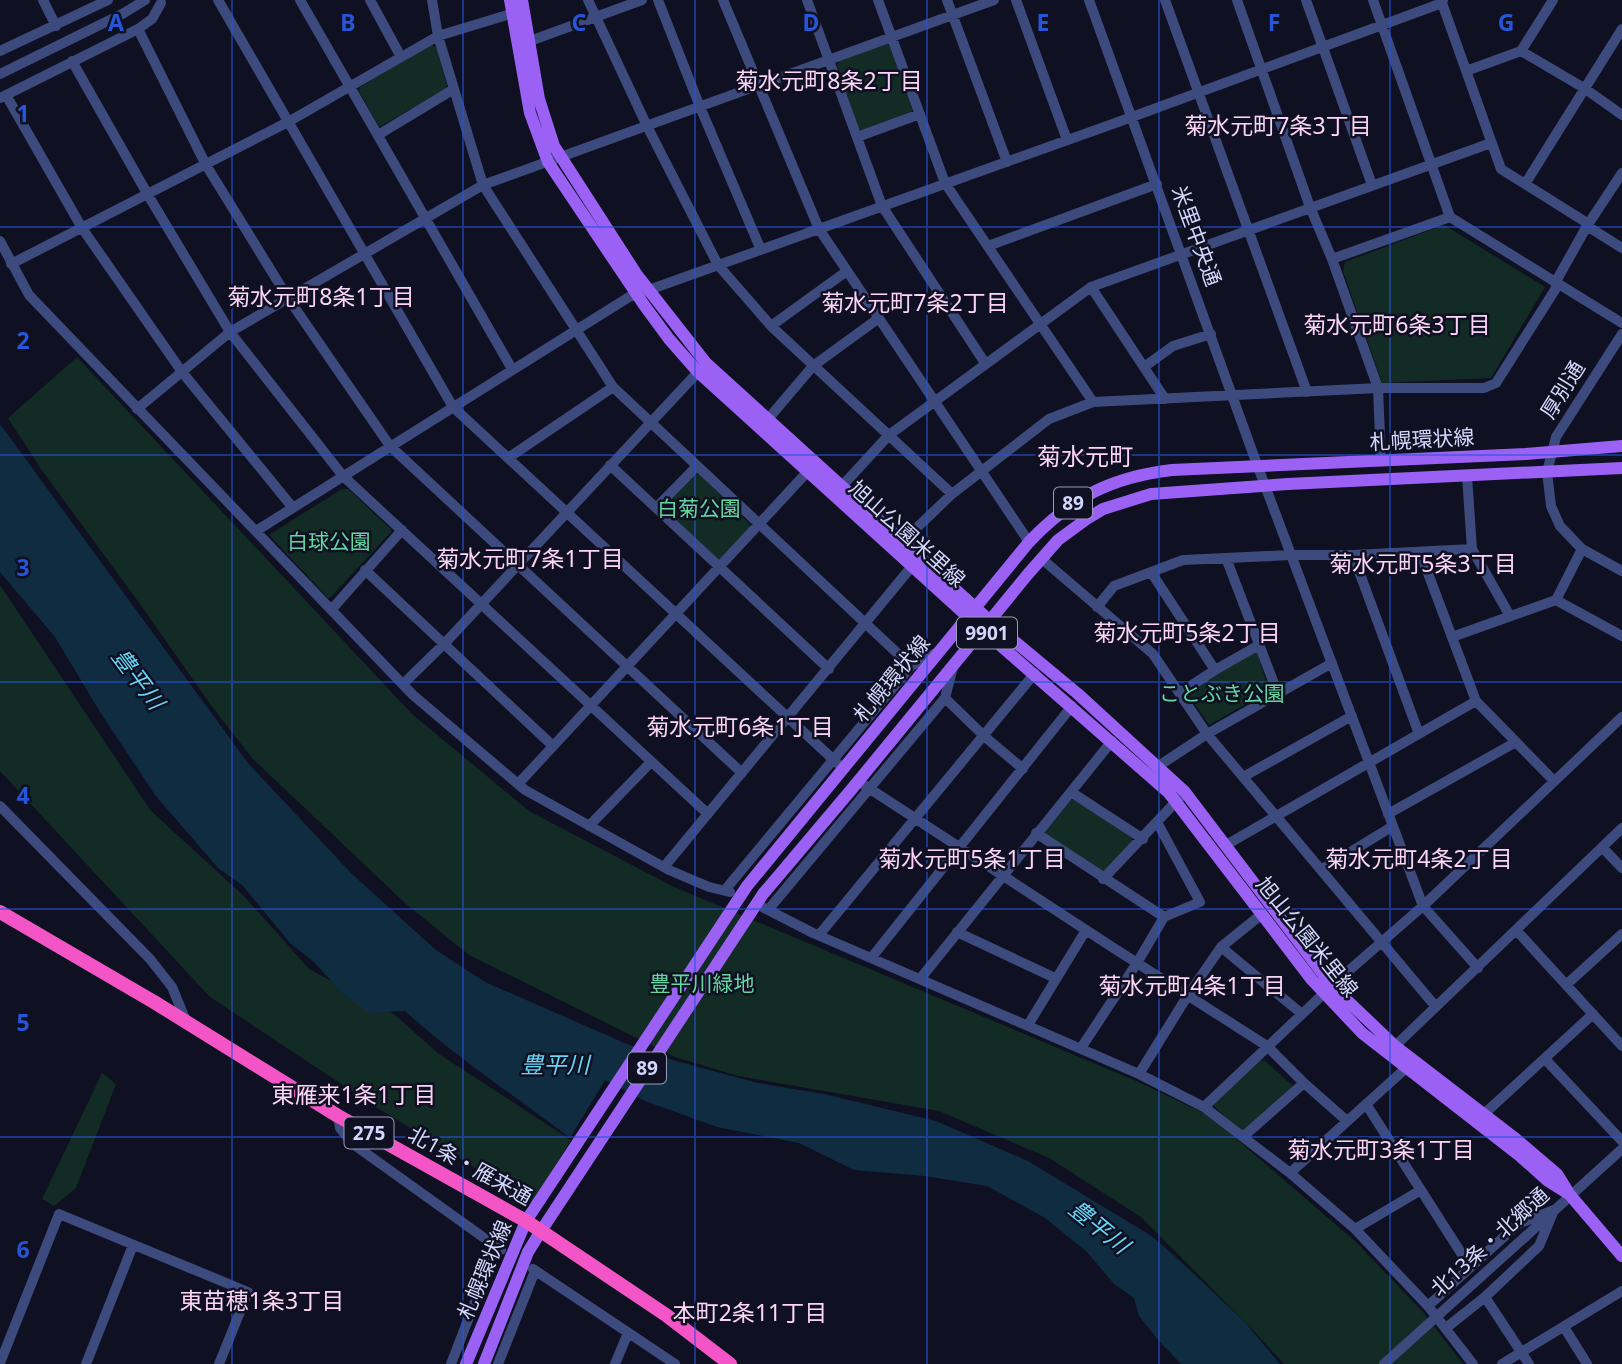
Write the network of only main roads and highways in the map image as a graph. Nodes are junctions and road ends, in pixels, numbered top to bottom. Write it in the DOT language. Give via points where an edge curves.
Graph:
graph roads {
  1 [pos="510,0"];
  2 [pos="520,8"];
  3 [pos="554,159"];
  4 [pos="642,292"];
  5 [pos="1622,446"];
  6 [pos="812,467"];
  7 [pos="1622,468"];
  8 [pos="971,612"];
  9 [pos="986,625"];
  10 [pos="1152,770"];
  11 [pos="1181,797"];
  12 [pos="0,912"];
  13 [pos="1329,990"];
  14 [pos="1570,1195"];
  15 [pos="526,1222"];
  16 [pos="541,1231"];
  17 [pos="1622,1256"];
  18 [pos="466,1364"];
  19 [pos="484,1364"];
  20 [pos="730,1364"];
  1 -- 2 [label="main road, 旭山公園米里線 / 9901"];
  2 -- 3 [label="main road, 旭山公園米里線 / 9901"];
  2 -- 3 [label="main road, 旭山公園米里線 / 9901" via="530,113"];
  3 -- 4 [label="main road, 旭山公園米里線 / 9901"];
  4 -- 6 [label="main road, 旭山公園米里線 / 9901" via="706,363"];
  4 -- 6 [label="main road, 旭山公園米里線 / 9901" via="669,339 698,372"];
  5 -- 8 [label="main road, 札幌環状線 / 89" via="1146,473 1115,482 1068,506 1029,542"];
  6 -- 8 [label="main road, 旭山公園米里線 / 9901" via="913,565"];
  6 -- 8 [label="main road, 旭山公園米里線 / 9901" via="842,486 904,541"];
  7 -- 9 [label="main road, 札幌環状線 / 89" via="1151,494 1103,509 1058,540"];
  8 -- 9 [label="main road, 旭山公園米里線 / 9901"];
  8 -- 15 [label="main road, 札幌環状線 / 89" via="747,886"];
  9 -- 10 [label="main road, 旭山公園米里線 / 9901" via="1035,674"];
  9 -- 10 [label="main road, 旭山公園米里線 / 9901" via="1078,694"];
  9 -- 16 [label="main road, 札幌環状線 / 89" via="763,894"];
  10 -- 11 [label="main road, 旭山公園米里線 / 9901"];
  11 -- 13 [label="main road, 旭山公園米里線 / 9901" via="1262,914"];
  11 -- 13 [label="main road, 旭山公園米里線 / 9901" via="1226,845"];
  12 -- 15 [label="highway, 北1条・雁来通 / 275" via="338,1116"];
  13 -- 14 [label="main road, 旭山公園米里線 / 9901" via="1556,1174"];
  13 -- 14 [label="main road, 旭山公園米里線 / 9901" via="1362,1033"];
  14 -- 17 [label="main road, 旭山公園米里線 / 9901"];
  15 -- 16 [label="highway, 北1条・雁来通 / 275"];
  15 -- 18 [label="main road, 札幌環状線 / 89"];
  16 -- 19 [label="main road, 札幌環状線 / 89" via="528,1252"];
  16 -- 20 [label="highway, 北1条・雁来通 / 275"];
}
